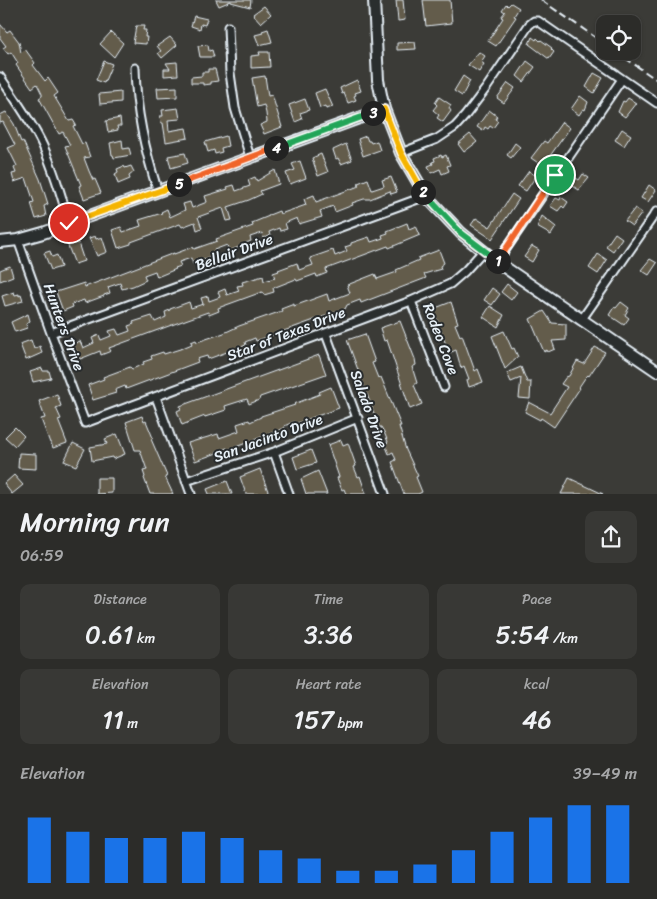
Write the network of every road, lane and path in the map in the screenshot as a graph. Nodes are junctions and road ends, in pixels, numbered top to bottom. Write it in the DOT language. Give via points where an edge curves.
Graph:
graph roads {
  1 [pos="374,0"];
  2 [pos="228,27"];
  3 [pos="135,68"];
  4 [pos="0,77"];
  5 [pos="622,79"];
  6 [pos="657,103"];
  7 [pos="384,109"];
  8 [pos="401,153"];
  9 [pos="250,157"];
  10 [pos="158,192"];
  11 [pos="426,196"];
  12 [pos="657,211"];
  13 [pos="69,223"];
  14 [pos="18,240"];
  15 [pos="0,242"];
  16 [pos="483,251"];
  17 [pos="497,262"];
  18 [pos="412,301"];
  19 [pos="582,319"];
  20 [pos="51,333"];
  21 [pos="326,334"];
  22 [pos="657,371"];
  23 [pos="444,387"];
  24 [pos="156,397"];
  25 [pos="358,418"];
  26 [pos="85,423"];
  27 [pos="274,452"];
  28 [pos="186,481"];
  29 [pos="191,494"];
  30 [pos="289,494"];
  31 [pos="385,494"];
  1 -- 7 [label="street" via="378,80"];
  2 -- 9 [label="street" via="235,108"];
  3 -- 10 [label="street" via="141,134"];
  4 -- 13 [label="street" via="43,145"];
  5 -- 6 [label="street"];
  5 -- 8 [label="street" via="534,21 455,127 438,139"];
  5 -- 17 [label="street"];
  7 -- 8 [label="street"];
  7 -- 9 [label="street"];
  8 -- 11 [label="street"];
  9 -- 10 [label="street"];
  10 -- 13 [label="street"];
  11 -- 16 [label="street"];
  11 -- 20 [label="street, Bellair Drive"];
  12 -- 19 [label="street"];
  13 -- 14 [label="street"];
  14 -- 15 [label="street"];
  14 -- 20 [label="street, Hunters Drive"];
  16 -- 17 [label="street"];
  16 -- 18 [label="street, Star of Texas Drive" via="450,284"];
  17 -- 19 [label="street"];
  18 -- 21 [label="street, Star of Texas Drive"];
  18 -- 23 [label="street, Rodeo Cove"];
  19 -- 22 [label="street"];
  20 -- 26 [label="street, Hunters Drive"];
  21 -- 24 [label="street, Star of Texas Drive"];
  21 -- 25 [label="street, Salado Drive"];
  24 -- 26 [label="street, Star of Texas Drive"];
  24 -- 28 [label="street"];
  25 -- 27 [label="street, San Jacinto Drive"];
  25 -- 31 [label="street, Salado Drive"];
  27 -- 28 [label="street, San Jacinto Drive"];
  27 -- 30 [label="street"];
  28 -- 29 [label="street"];
}
